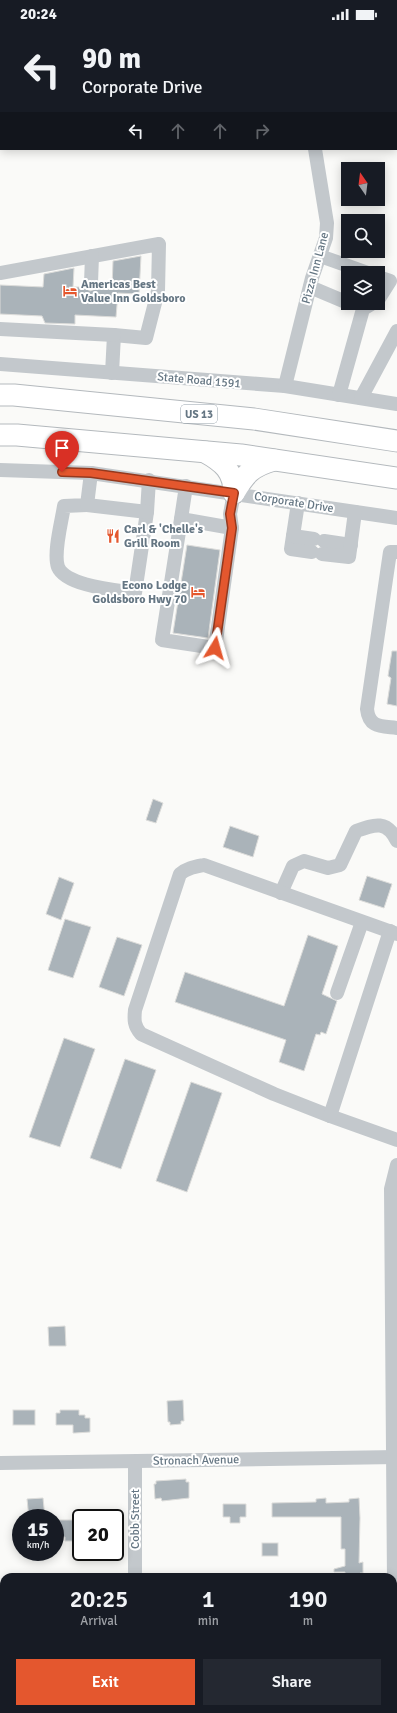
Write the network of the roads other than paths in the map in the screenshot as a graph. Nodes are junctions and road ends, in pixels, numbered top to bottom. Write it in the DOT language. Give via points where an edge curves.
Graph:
graph roads {
  1 [pos="315,150"];
  2 [pos="92,256"];
  3 [pos="320,256"];
  4 [pos="348,266"];
  5 [pos="0,273"];
  6 [pos="385,279"];
  7 [pos="91,283"];
  8 [pos="310,287"];
  9 [pos="385,289"];
  10 [pos="341,300"];
  11 [pos="367,310"];
  12 [pos="0,329"];
  13 [pos="397,331"];
  14 [pos="114,335"];
  15 [pos="0,364"];
  16 [pos="112,373"];
  17 [pos="285,386"];
  18 [pos="0,395"];
  19 [pos="339,395"];
  20 [pos="361,398"];
  21 [pos="397,404"];
  22 [pos="0,435"];
  23 [pos="397,441"];
  24 [pos="205,452"];
  25 [pos="274,460"];
  26 [pos="0,470"];
  27 [pos="91,473"];
  28 [pos="397,478"];
  29 [pos="149,480"];
  30 [pos="186,486"];
  31 [pos="234,493"];
  32 [pos="298,503"];
  33 [pos="87,505"];
  34 [pos="147,512"];
  35 [pos="355,512"];
  36 [pos="397,518"];
  37 [pos="181,519"];
  38 [pos="232,528"];
  39 [pos="397,552"];
  40 [pos="397,728"];
  41 [pos="397,841"];
  42 [pos="281,893"];
  43 [pos="362,922"];
  44 [pos="394,933"];
  45 [pos="337,993"];
  46 [pos="330,1116"];
  47 [pos="397,1140"];
  48 [pos="397,1165"];
  49 [pos="395,1457"];
  50 [pos="136,1462"];
  51 [pos="0,1463"];
  52 [pos="135,1573"];
  53 [pos="395,1573"];
  1 -- 3 [label="street, Pizza Inn Lane" via="327,223 326,238"];
  2 -- 5 [label="street"];
  2 -- 7 [label="street"];
  2 -- 14 [label="street" via="159,244 158,291 146,338"];
  3 -- 4 [label="street"];
  3 -- 8 [label="street, Pizza Inn Lane"];
  6 -- 9 [label="street" via="390,281"];
  8 -- 10 [label="street"];
  8 -- 17 [label="street, Pizza Inn Lane" via="300,325 298,347"];
  11 -- 19 [label="street"];
  12 -- 14 [label="street"];
  13 -- 20 [label="street"];
  14 -- 16 [label="street"];
  15 -- 16 [label="street, State Road 1591"];
  16 -- 17 [label="street, State Road 1591"];
  17 -- 19 [label="street, State Road 1591"];
  18 -- 23 [label="highway, US 13" via="254,419"];
  19 -- 20 [label="street, State Road 1591"];
  20 -- 21 [label="street, State Road 1591"];
  22 -- 24 [label="highway"];
  24 -- 25 [label="highway"];
  24 -- 31 [label="highway" via="218,460 229,472 234,483"];
  25 -- 28 [label="highway"];
  25 -- 31 [label="highway" via="251,470 243,477"];
  26 -- 27 [label="street, Corporate Drive"];
  27 -- 29 [label="street, Corporate Drive"];
  27 -- 33 [label="street"];
  29 -- 30 [label="street, Corporate Drive"];
  29 -- 34 [label="street"];
  30 -- 31 [label="street, Corporate Drive"];
  30 -- 37 [label="street"];
  31 -- 32 [label="street, Corporate Drive"];
  31 -- 38 [label="street" via="230,514"];
  32 -- 35 [label="street, Corporate Drive"];
  32 -- 35 [label="street" via="291,549 351,545"];
  33 -- 34 [label="street"];
  33 -- 34 [label="street" via="64,506 56,549 58,567 67,577 80,583 135,593"];
  35 -- 36 [label="street, Corporate Drive"];
  37 -- 38 [label="street"];
  37 -- 38 [label="street" via="162,640 215,648"];
  39 -- 40 [label="street" via="390,552 367,709 371,722"];
  41 -- 42 [label="street" via="392,831 384,825 369,826 356,831 340,865 328,868 304,861 293,866"];
  42 -- 43 [label="street"];
  42 -- 46 [label="street" via="204,865 180,874 135,1010 134,1021 141,1034 274,1094"];
  43 -- 44 [label="street"];
  43 -- 45 [label="street"];
  44 -- 46 [label="street"];
  46 -- 47 [label="street"];
  48 -- 49 [label="street" via="391,1189"];
  49 -- 50 [label="street, Stronach Avenue"];
  49 -- 53 [label="street"];
  50 -- 51 [label="street, Stronach Avenue"];
  50 -- 52 [label="street, Cobb Street"];
}
